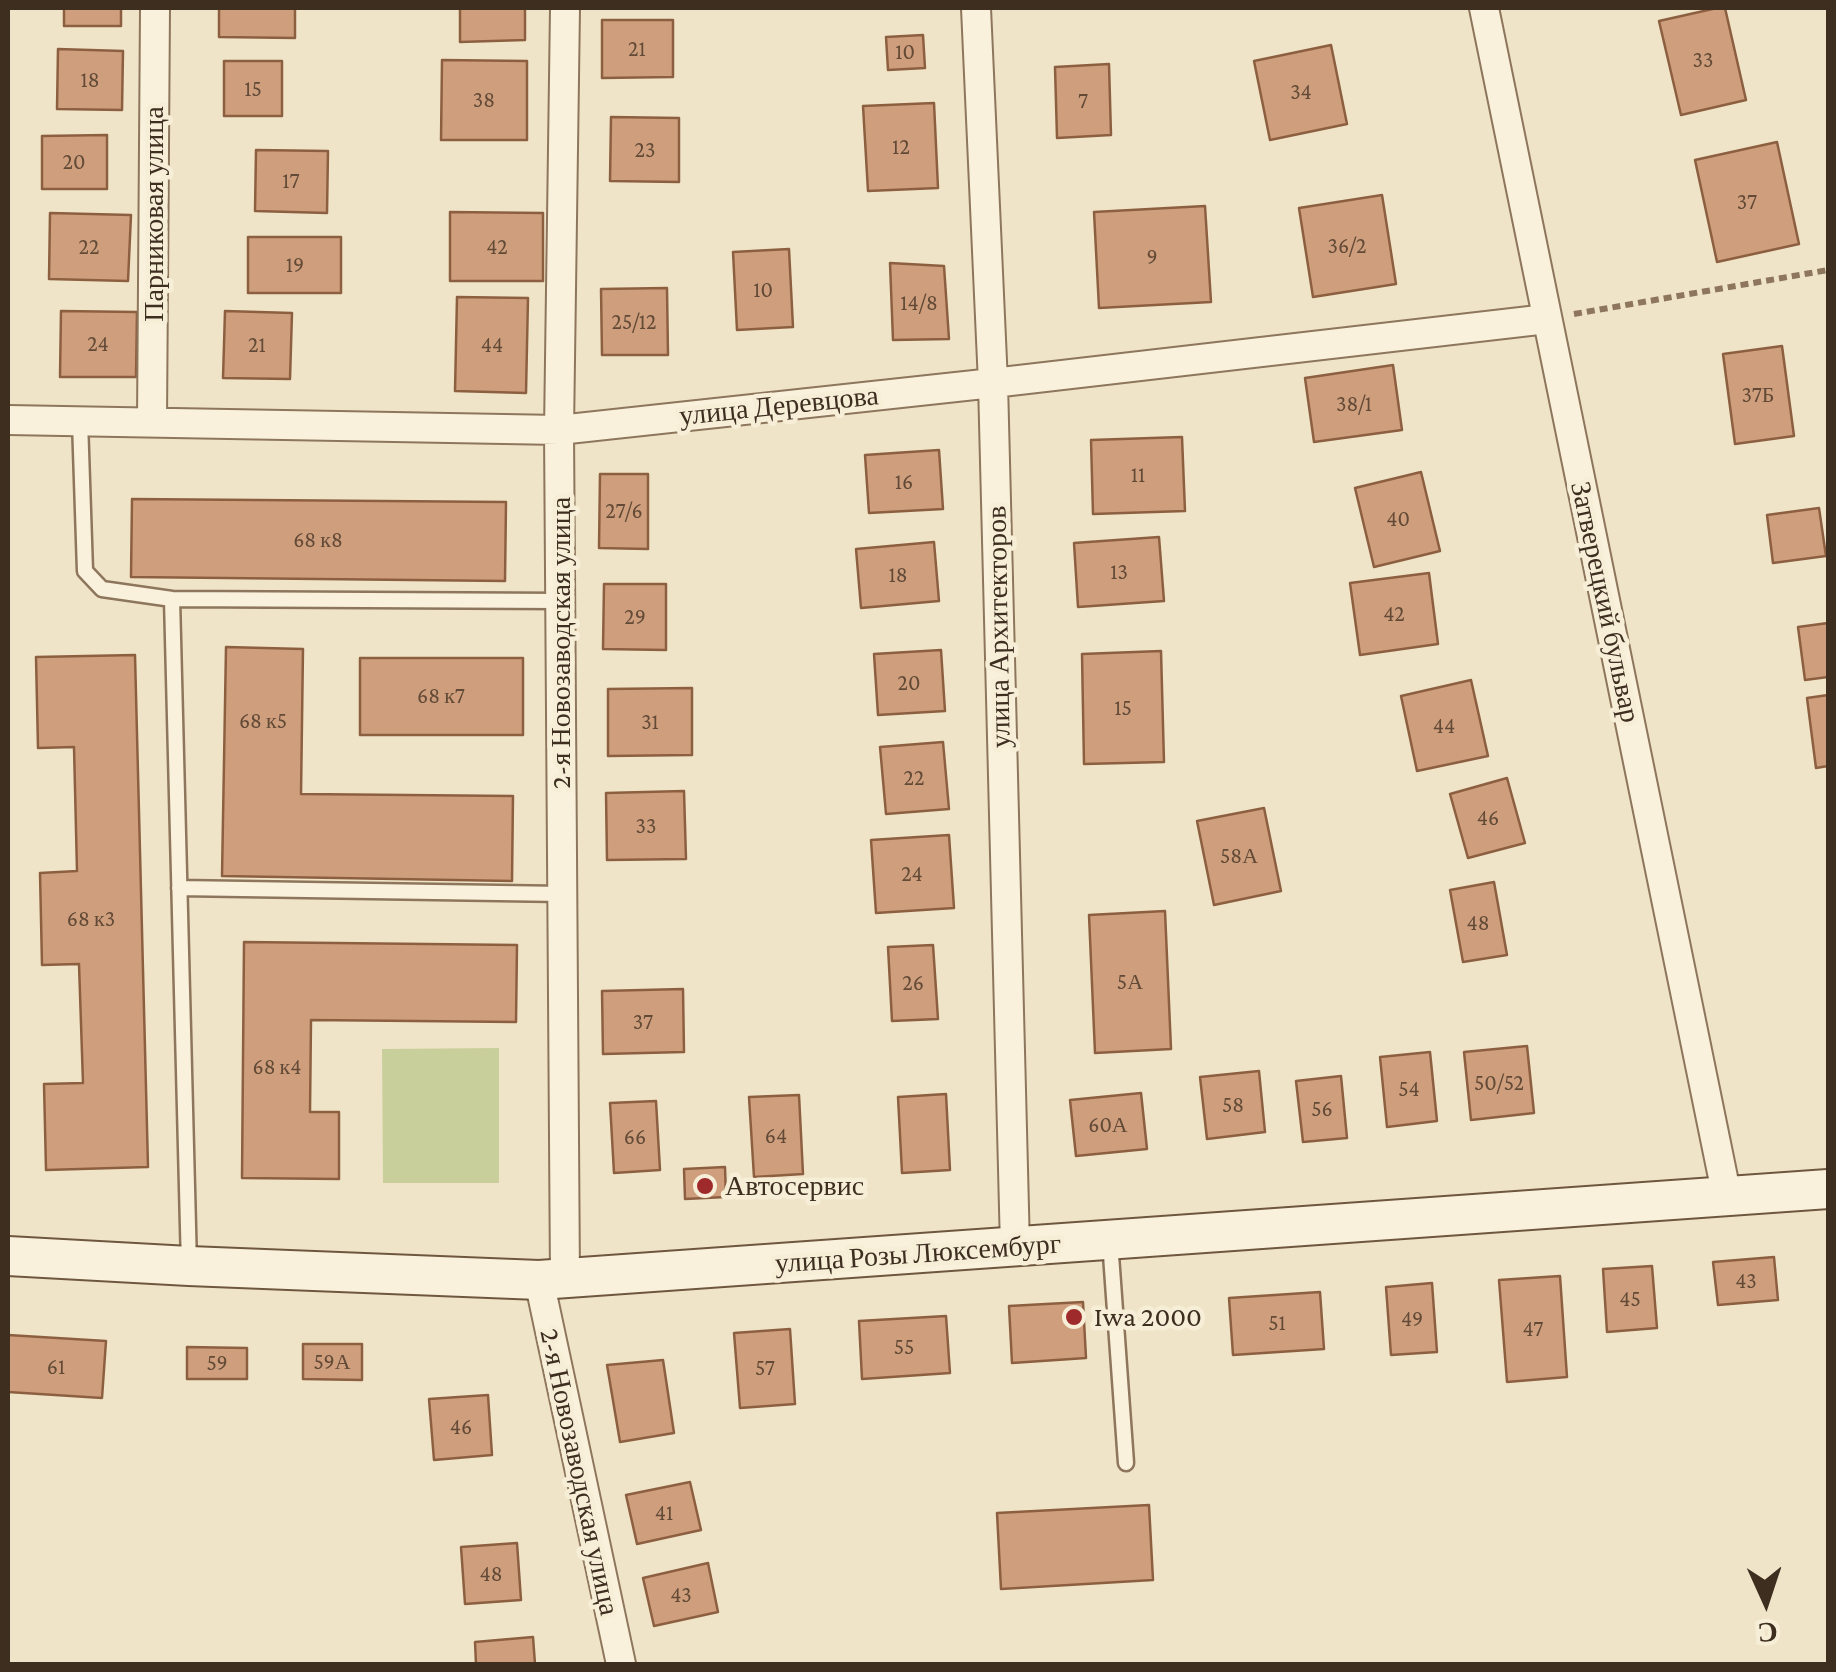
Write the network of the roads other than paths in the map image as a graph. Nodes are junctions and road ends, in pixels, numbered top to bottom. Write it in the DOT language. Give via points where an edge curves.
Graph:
graph roads {
  1 [pos="155,8"];
  2 [pos="565,8"];
  3 [pos="976,8"];
  4 [pos="1484,8"];
  5 [pos="1547,319"];
  6 [pos="993,383"];
  7 [pos="8,420"];
  8 [pos="80,420"];
  9 [pos="152,421"];
  10 [pos="559,430"];
  11 [pos="172,599"];
  12 [pos="561,601"];
  13 [pos="180,888"];
  14 [pos="563,894"];
  15 [pos="1828,1189"];
  16 [pos="1727,1197"];
  17 [pos="1110,1240"];
  18 [pos="1015,1247"];
  19 [pos="8,1256"];
  20 [pos="190,1266"];
  21 [pos="552,1279"];
  22 [pos="1126,1463"];
  23 [pos="621,1664"];
  1 -- 9 [label="street, Парниковая улица"];
  2 -- 10 [label="street, 2-я Новозаводская улица"];
  3 -- 6 [label="street, улица Архитекторов"];
  4 -- 5 [label="street, Затверецкий бульвар"];
  5 -- 6 [label="street, улица Деревцова"];
  5 -- 16 [label="street, Затверецкий бульвар"];
  6 -- 10 [label="street, улица Деревцова"];
  6 -- 18 [label="street, улица Архитекторов"];
  7 -- 8 [label="street, улица Деревцова"];
  8 -- 9 [label="street, улица Деревцова"];
  8 -- 11 [label="lane" via="85,570 102,589"];
  9 -- 10 [label="street, улица Деревцова"];
  10 -- 12 [label="street, 2-я Новозаводская улица"];
  11 -- 12 [label="lane"];
  11 -- 13 [label="lane"];
  12 -- 14 [label="street, 2-я Новозаводская улица"];
  13 -- 14 [label="lane"];
  13 -- 20 [label="lane"];
  14 -- 21 [label="street, 2-я Новозаводская улица"];
  15 -- 16 [label="street, улица Розы Люксембург"];
  16 -- 17 [label="street, улица Розы Люксембург"];
  17 -- 18 [label="street, улица Розы Люксембург"];
  17 -- 22 [label="lane"];
  18 -- 21 [label="street, улица Розы Люксембург"];
  19 -- 20 [label="street, улица Розы Люксембург"];
  20 -- 21 [label="street, улица Розы Люксембург"];
  21 -- 23 [label="street, 2-я Новозаводская улица"];
}
